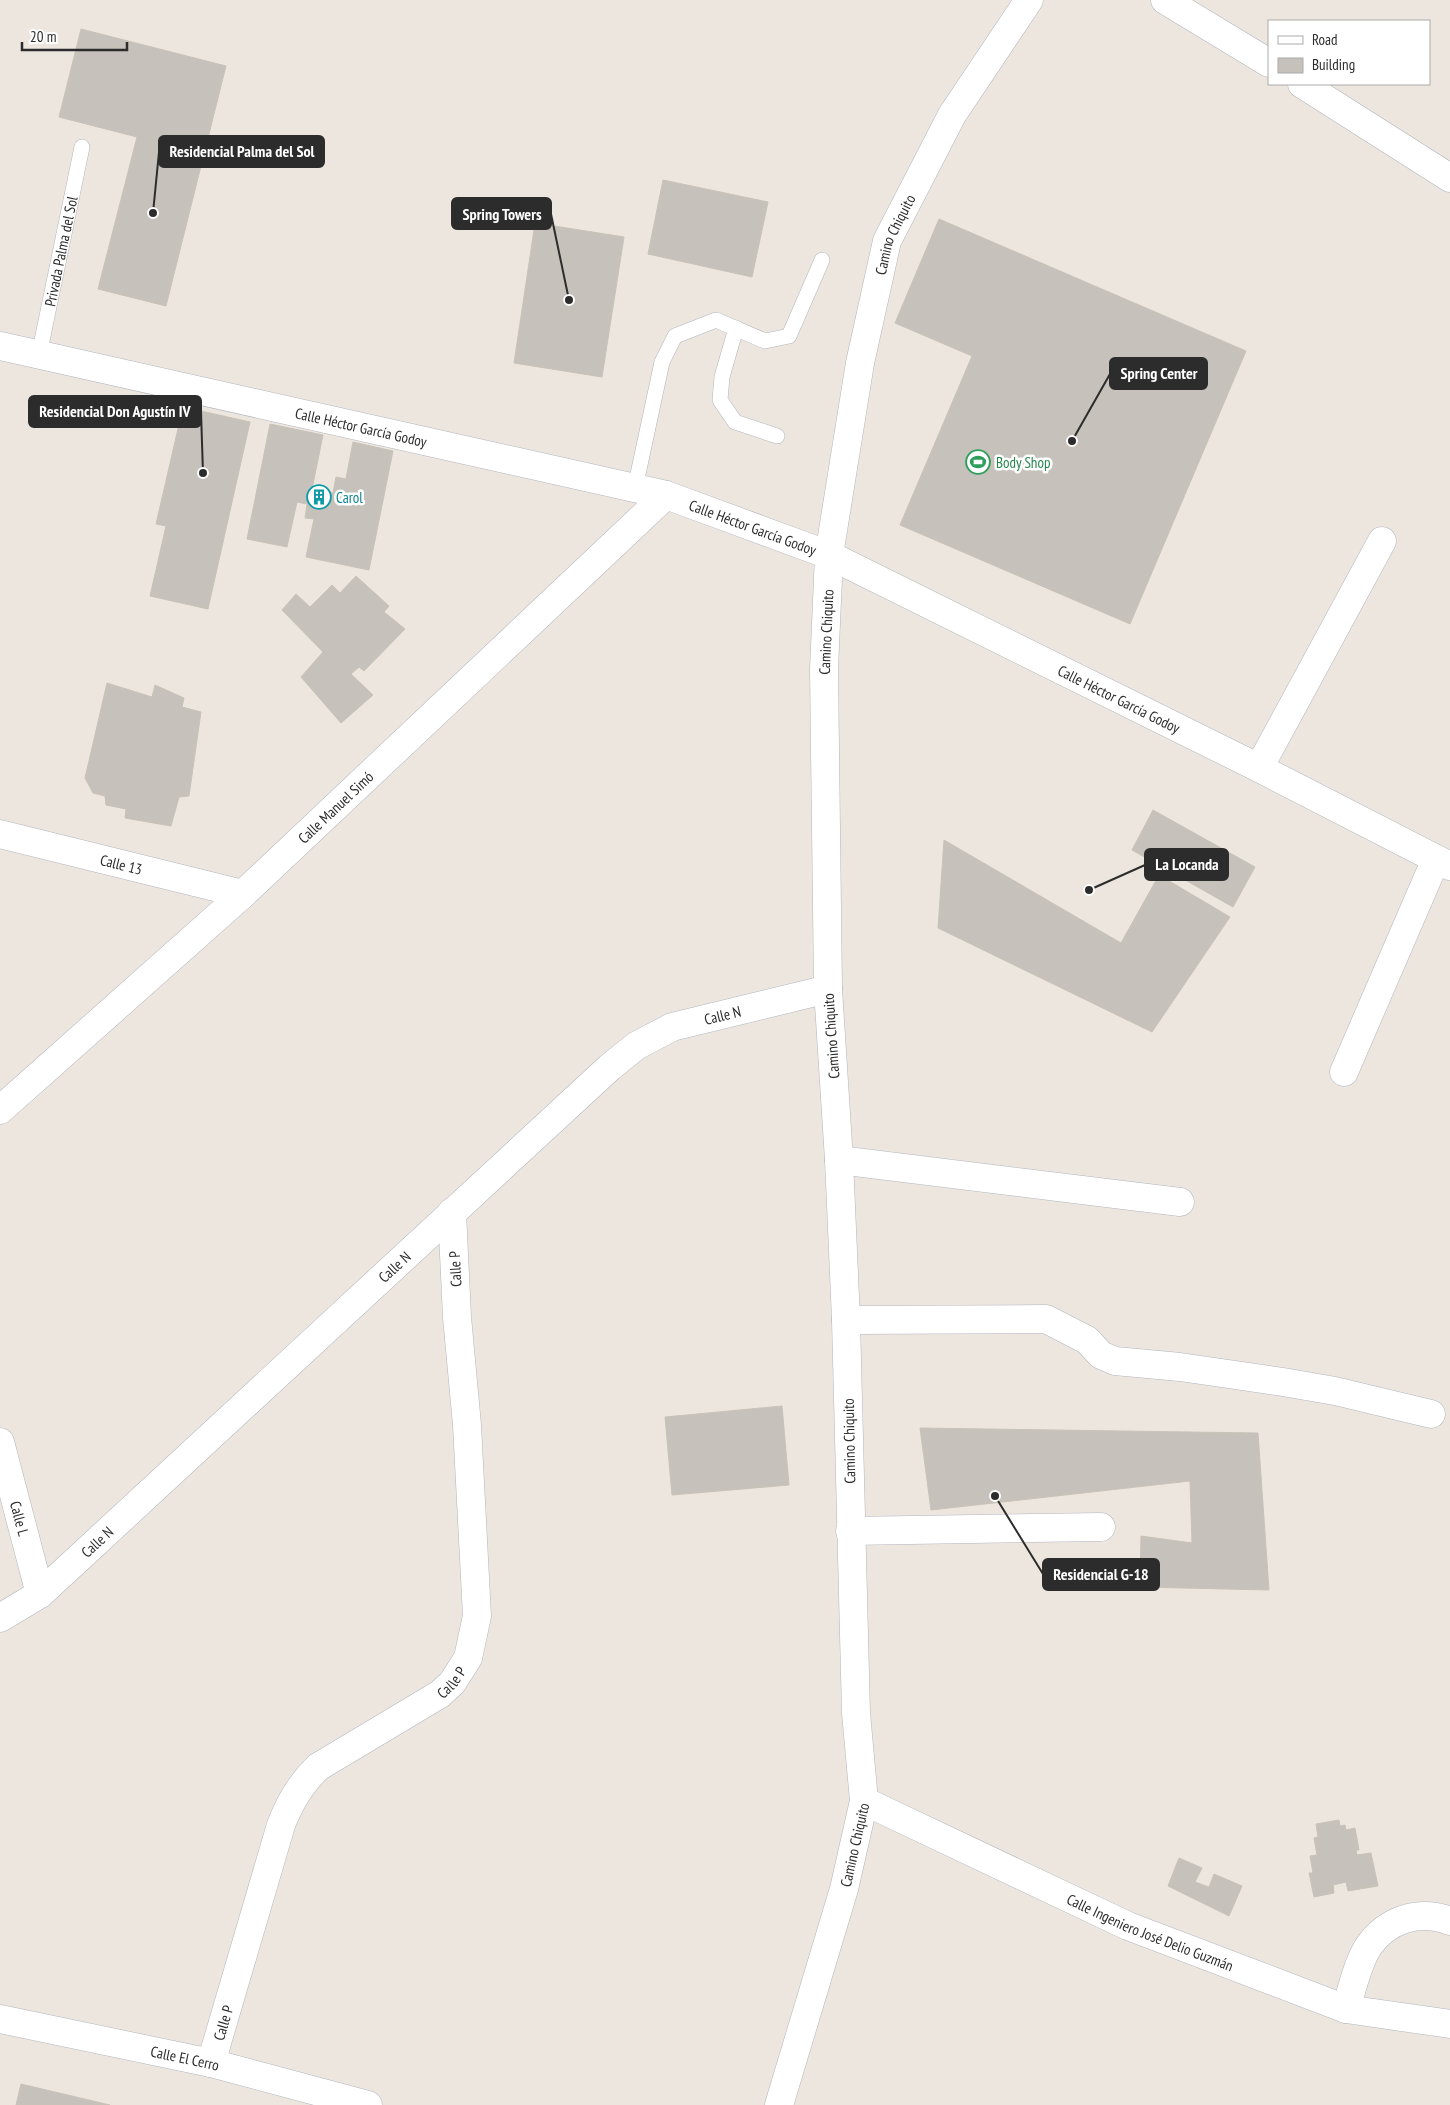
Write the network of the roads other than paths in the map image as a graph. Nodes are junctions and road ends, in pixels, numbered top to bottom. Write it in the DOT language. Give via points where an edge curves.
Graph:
graph roads {
  1 [pos="1029,0"];
  2 [pos="1165,0"];
  3 [pos="1268,62"];
  4 [pos="1304,85"];
  5 [pos="82,147"];
  6 [pos="1450,178"];
  7 [pos="822,260"];
  8 [pos="736,328"];
  9 [pos="0,346"];
  10 [pos="39,355"];
  11 [pos="776,436"];
  12 [pos="635,488"];
  13 [pos="666,496"];
  14 [pos="1382,541"];
  15 [pos="830,555"];
  16 [pos="1259,768"];
  17 [pos="0,834"];
  18 [pos="1443,863"];
  19 [pos="243,894"];
  20 [pos="828,989"];
  21 [pos="1344,1072"];
  22 [pos="0,1110"];
  23 [pos="839,1160"];
  24 [pos="1180,1202"];
  25 [pos="452,1212"];
  26 [pos="846,1320"];
  27 [pos="1431,1414"];
  28 [pos="0,1442"];
  29 [pos="1101,1527"];
  30 [pos="850,1531"];
  31 [pos="40,1594"];
  32 [pos="0,1618"];
  33 [pos="864,1801"];
  34 [pos="1450,1921"];
  35 [pos="1346,2009"];
  36 [pos="0,2019"];
  37 [pos="1450,2024"];
  38 [pos="211,2063"];
  39 [pos="368,2105"];
  40 [pos="779,2105"];
  1 -- 15 [label="street, Camino Chiquito" via="952,115 887,241 860,364"];
  2 -- 3 [label="street"];
  4 -- 6 [label="street"];
  5 -- 10 [label="lane, Privada Palma del Sol"];
  7 -- 8 [label="lane" via="789,336 765,341"];
  8 -- 11 [label="lane" via="722,377 720,400 735,422"];
  8 -- 12 [label="lane" via="716,320 675,336 662,362"];
  9 -- 10 [label="street, Calle Héctor García Godoy"];
  10 -- 12 [label="street, Calle Héctor García Godoy"];
  12 -- 13 [label="street, Calle Héctor García Godoy"];
  13 -- 15 [label="street, Calle Héctor García Godoy"];
  13 -- 19 [label="street, Calle Manuel Simó"];
  14 -- 16 [label="street"];
  15 -- 16 [label="street, Calle Héctor García Godoy"];
  15 -- 20 [label="street, Camino Chiquito" via="824,669"];
  16 -- 18 [label="street, Calle Héctor García Godoy"];
  17 -- 19 [label="street, Calle 13"];
  18 -- 21 [label="street"];
  19 -- 22 [label="street, Calle Manuel Simó"];
  20 -- 23 [label="street, Camino Chiquito"];
  20 -- 25 [label="street, Calle N" via="672,1027 636,1046 610,1066"];
  23 -- 24 [label="street"];
  23 -- 26 [label="street, Camino Chiquito"];
  25 -- 31 [label="street, Calle N"];
  25 -- 38 [label="street, Calle P" via="477,1607 472,1644 461,1672 446,1689 318,1767 304,1780 290,1801"];
  26 -- 27 [label="street" via="1046,1319 1086,1340 1101,1355 1115,1361 1283,1382"];
  26 -- 30 [label="street, Camino Chiquito"];
  28 -- 31 [label="street, Calle L"];
  29 -- 30 [label="street"];
  30 -- 33 [label="street, Camino Chiquito" via="856,1713"];
  31 -- 32 [label="street, Calle N"];
  33 -- 35 [label="street, Calle Ingeniero José Delio Guzmán" via="1128,1926"];
  33 -- 40 [label="street, Camino Chiquito" via="844,1889"];
  34 -- 35 [label="street" via="1413,1916 1387,1927 1369,1946"];
  35 -- 37 [label="street, Calle Ingeniero José Delio Guzmán"];
  36 -- 38 [label="street, Calle El Cerro"];
  38 -- 39 [label="street, Calle El Cerro"];
}
